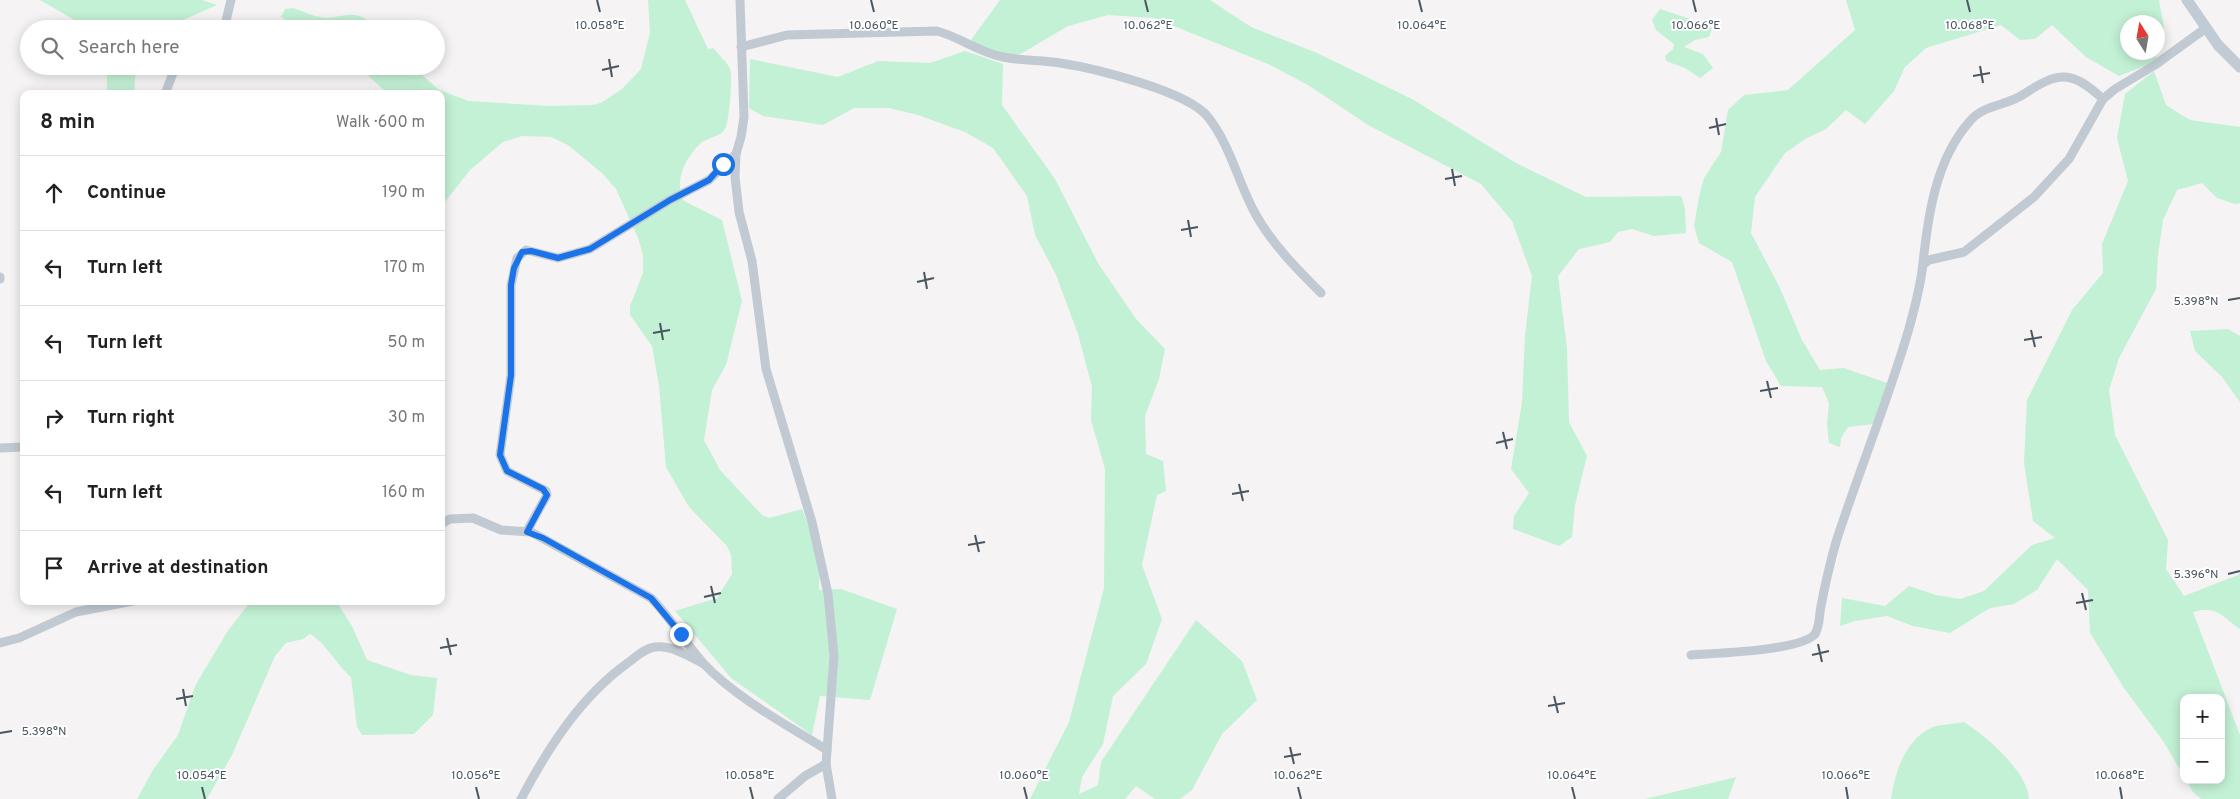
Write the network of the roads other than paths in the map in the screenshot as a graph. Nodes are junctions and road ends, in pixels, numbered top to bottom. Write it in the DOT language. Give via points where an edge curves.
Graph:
graph roads {
  1 [pos="231,0"];
  2 [pos="740,0"];
  3 [pos="2187,0"];
  4 [pos="226,20"];
  5 [pos="2206,28"];
  6 [pos="741,46"];
  7 [pos="2240,67"];
  8 [pos="172,75"];
  9 [pos="167,90"];
  10 [pos="2103,99"];
  11 [pos="736,154"];
  12 [pos="1923,265"];
  13 [pos="1321,293"];
  14 [pos="20,447"];
  15 [pos="0,448"];
  16 [pos="14,448"];
  17 [pos="20,449"];
  18 [pos="445,522"];
  19 [pos="527,532"];
  20 [pos="112,605"];
  21 [pos="0,643"];
  22 [pos="1691,655"];
  23 [pos="704,664"];
  24 [pos="827,750"];
  25 [pos="826,764"];
  26 [pos="520,799"];
  27 [pos="778,799"];
  28 [pos="832,799"];
  1 -- 4 [label="street"];
  2 -- 6 [label="street"];
  3 -- 5 [label="street"];
  5 -- 7 [label="street"];
  5 -- 10 [label="street"];
  6 -- 11 [label="street" via="744,117"];
  6 -- 13 [label="street" via="787,35 937,31 1004,58 1062,63 1162,91 1186,101 1206,115 1220,134 1268,235"];
  8 -- 9 [label="street"];
  10 -- 12 [label="street" via="2068,159 2034,197 1964,252 1935,258"];
  10 -- 12 [label="street" via="2082,82 2057,76 2009,102 1985,109 1970,120 1954,143 1940,177 1930,211"];
  11 -- 19 [label="street" via="709,180 590,249 558,258 526,250 517,258 511,285 511,375 500,455 507,471 546,491 547,495"];
  11 -- 24 [label="street" via="739,212 752,260 766,369 812,522 828,594 834,656"];
  12 -- 22 [label="street" via="1890,390 1832,556 1818,628 1802,642 1782,647"];
  14 -- 16 [label="street"];
  15 -- 16 [label="street"];
  16 -- 17 [label="street"];
  18 -- 19 [label="street" via="473,518 501,530"];
  19 -- 23 [label="street" via="651,598"];
  20 -- 21 [label="street" via="76,612 19,638"];
  23 -- 24 [label="street" via="754,703"];
  23 -- 26 [label="street" via="669,649 646,649 619,669 584,703 548,750"];
  24 -- 25 [label="street"];
  25 -- 27 [label="street" via="805,776"];
  25 -- 28 [label="street"];
}
